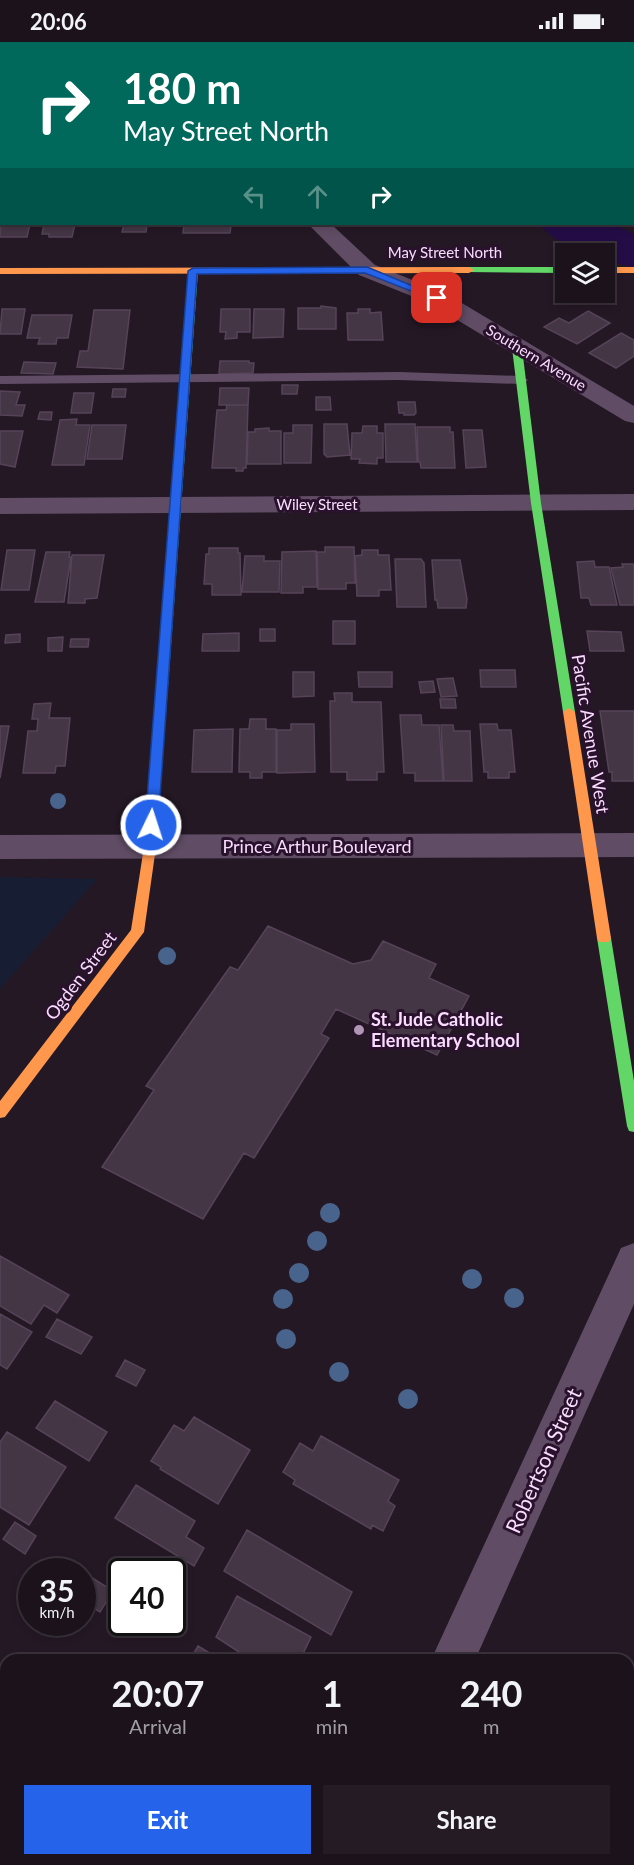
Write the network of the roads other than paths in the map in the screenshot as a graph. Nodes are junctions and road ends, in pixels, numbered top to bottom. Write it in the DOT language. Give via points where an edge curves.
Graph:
graph roads {
  1 [pos="319,225"];
  2 [pos="367,270"];
  3 [pos="555,270"];
  4 [pos="615,270"];
  5 [pos="634,270"];
  6 [pos="0,271"];
  7 [pos="193,271"];
  8 [pos="517,348"];
  9 [pos="185,379"];
  10 [pos="0,380"];
  11 [pos="520,380"];
  12 [pos="634,416"];
  13 [pos="634,502"];
  14 [pos="536,503"];
  15 [pos="0,506"];
  16 [pos="175,506"];
  17 [pos="590,845"];
  18 [pos="634,845"];
  19 [pos="0,847"];
  20 [pos="150,847"];
  21 [pos="0,1112"];
  22 [pos="634,1126"];
  23 [pos="634,1262"];
  24 [pos="456,1654"];
  1 -- 2 [label="street, Southern Avenue"];
  2 -- 3 [label="street, May Street North"];
  2 -- 7 [label="street, May Street North"];
  2 -- 8 [label="street, Southern Avenue" via="437,298"];
  4 -- 5 [label="street"];
  6 -- 7 [label="street, May Street North"];
  7 -- 9 [label="street, Ogden Street"];
  8 -- 11 [label="street, Pacific Avenue West"];
  8 -- 12 [label="street, Southern Avenue"];
  9 -- 10 [label="lane"];
  9 -- 11 [label="lane" via="399,376"];
  9 -- 16 [label="street, Ogden Street"];
  11 -- 14 [label="street, Pacific Avenue West"];
  13 -- 14 [label="street, Wiley Street"];
  14 -- 16 [label="street, Wiley Street"];
  14 -- 17 [label="street, Pacific Avenue West"];
  15 -- 16 [label="street, Wiley Street"];
  16 -- 20 [label="street, Ogden Street"];
  17 -- 18 [label="street, Prince Arthur Boulevard"];
  17 -- 20 [label="street, Prince Arthur Boulevard"];
  17 -- 22 [label="street, Pacific Avenue West"];
  19 -- 20 [label="street, Prince Arthur Boulevard"];
  20 -- 21 [label="street, Ogden Street" via="137,932"];
  23 -- 24 [label="street, Robertson Street"];
}
